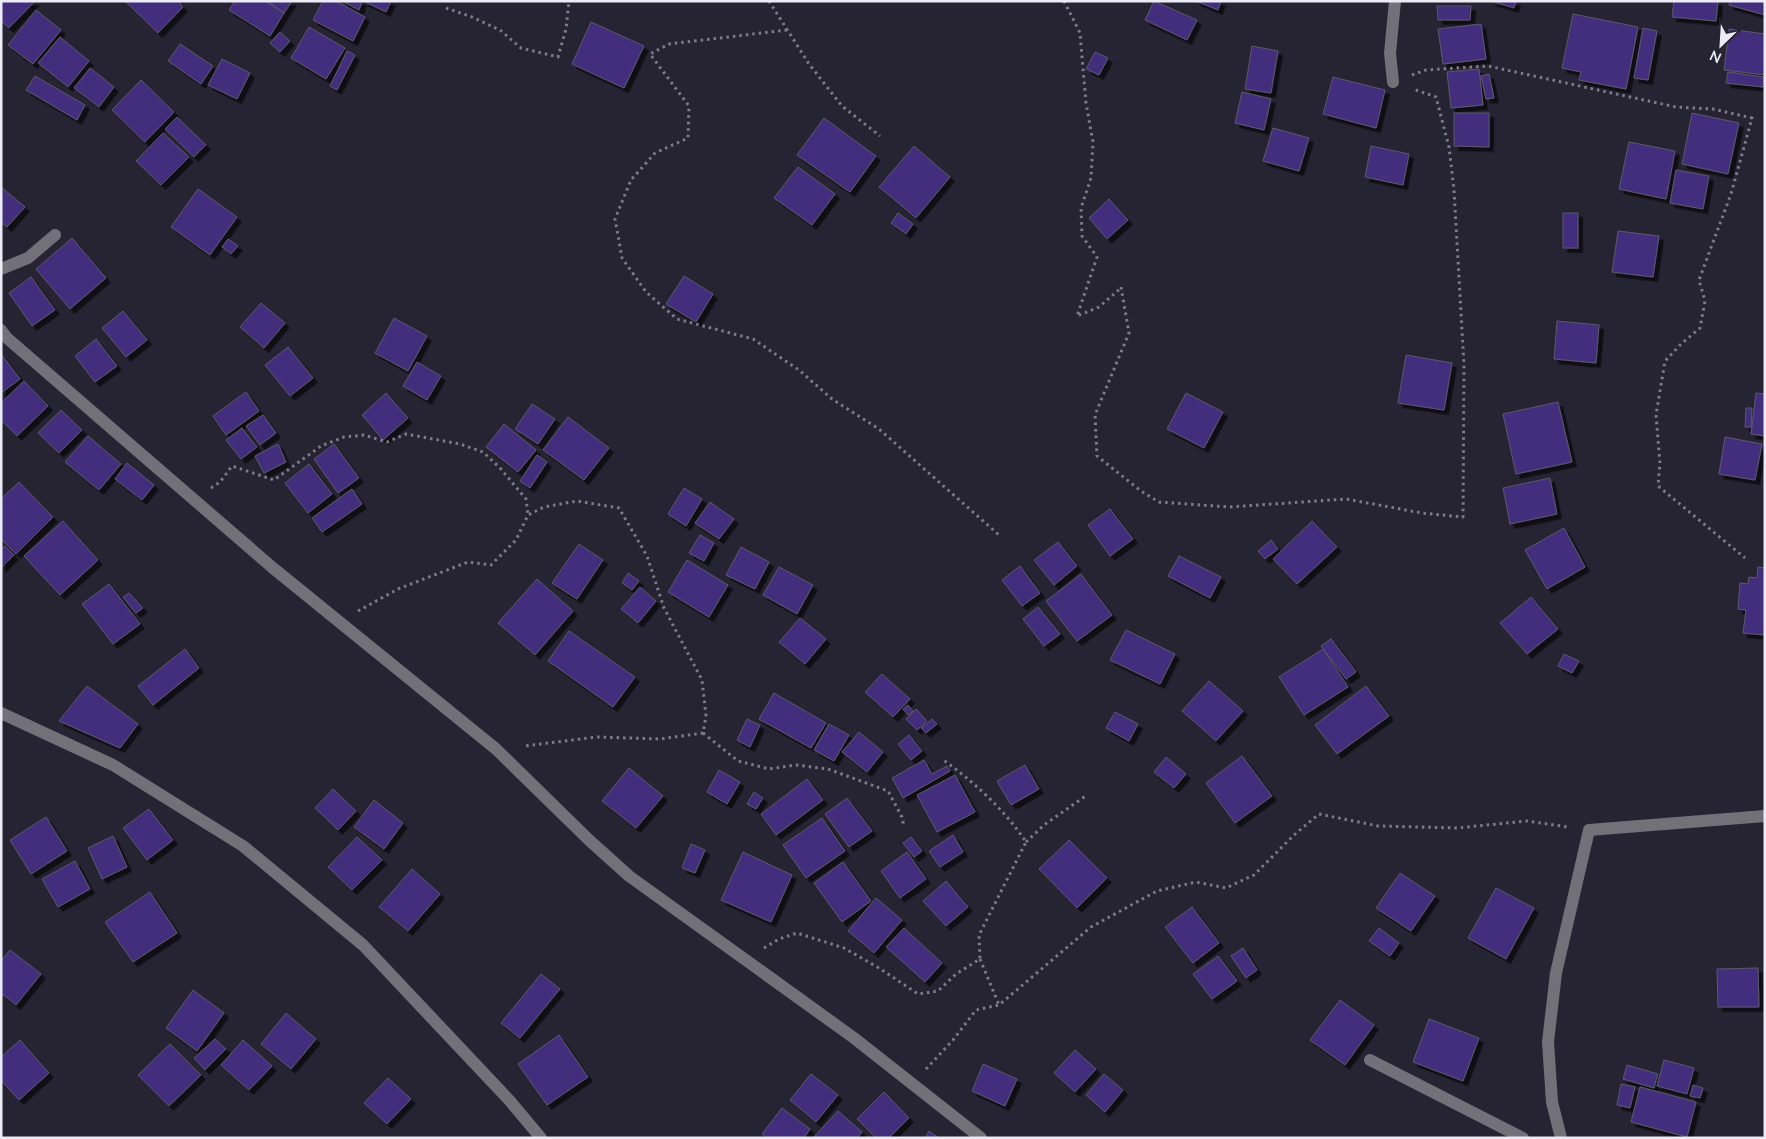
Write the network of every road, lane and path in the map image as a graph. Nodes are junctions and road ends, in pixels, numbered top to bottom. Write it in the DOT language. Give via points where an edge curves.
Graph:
graph roads {
  1 [pos="569,1"];
  2 [pos="768,1"];
  3 [pos="1064,1"];
  4 [pos="1395,1"];
  5 [pos="446,8"];
  6 [pos="787,30"];
  7 [pos="1393,82"];
  8 [pos="880,136"];
  9 [pos="55,235"];
  10 [pos="1,269"];
  11 [pos="1,330"];
  12 [pos="193,498"];
  13 [pos="528,516"];
  14 [pos="999,535"];
  15 [pos="1744,558"];
  16 [pos="340,621"];
  17 [pos="1,713"];
  18 [pos="703,734"];
  19 [pos="496,749"];
  20 [pos="942,758"];
  21 [pos="1087,795"];
  22 [pos="1765,816"];
  23 [pos="904,827"];
  24 [pos="1589,830"];
  25 [pos="1026,842"];
  26 [pos="980,959"];
  27 [pos="744,960"];
  28 [pos="999,1005"];
  29 [pos="1370,1060"];
  30 [pos="912,1083"];
  31 [pos="541,1138"];
  32 [pos="982,1138"];
  33 [pos="1523,1138"];
  34 [pos="1561,1138"];
  1 -- 5 [label="path" via="558,57 521,48 500,30"];
  2 -- 6 [label="path"];
  3 -- 7 [label="path" via="1080,32 1092,142 1091,178 1081,208 1082,236 1097,257 1077,316 1099,307 1121,287 1129,333 1095,415 1097,456 1159,502 1228,507 1346,498 1422,513 1463,517 1464,365 1449,147 1436,97"];
  4 -- 7 [label="street" via="1390,53"];
  6 -- 8 [label="path" via="842,106"];
  6 -- 14 [label="path" via="669,44 650,54 689,106 688,138 655,152 631,180 615,219 622,258 646,292 678,319 753,340 799,370 832,398 879,429"];
  7 -- 15 [label="path" via="1426,70 1488,66 1676,107 1713,109 1752,118 1730,194 1699,280 1705,301 1700,328 1665,361 1656,415 1660,464 1658,486"];
  9 -- 10 [label="street" via="28,258"];
  11 -- 12 [label="street"];
  12 -- 13 [label="path" via="220,482 232,466 274,480 321,446 344,436 364,435 387,442 406,434 460,444 482,452 526,499"];
  12 -- 16 [label="street"];
  13 -- 16 [label="path" via="516,540 491,565 468,562 398,589"];
  13 -- 18 [label="path" via="544,507 577,501 619,508 647,556 664,608 702,680 706,716"];
  16 -- 19 [label="street"];
  17 -- 31 [label="street" via="113,765 243,846 363,945"];
  18 -- 19 [label="path" via="660,739 597,737"];
  18 -- 23 [label="path" via="738,760 769,769 796,765 828,769 888,790"];
  19 -- 27 [label="street" via="629,876"];
  20 -- 25 [label="path" via="999,807"];
  21 -- 25 [label="path"];
  22 -- 24 [label="street"];
  24 -- 28 [label="path" via="1527,821 1457,828 1378,826 1319,814 1254,875 1226,888 1196,882 1157,891 1091,927"];
  24 -- 34 [label="street" via="1556,973 1548,1042 1552,1102"];
  25 -- 26 [label="path" via="979,935"];
  26 -- 27 [label="path" via="956,974 938,991 918,994 844,948 797,933 779,939"];
  26 -- 28 [label="path"];
  27 -- 30 [label="street"];
  28 -- 30 [label="path" via="976,1010"];
  29 -- 33 [label="street"];
  30 -- 32 [label="street"];
}
